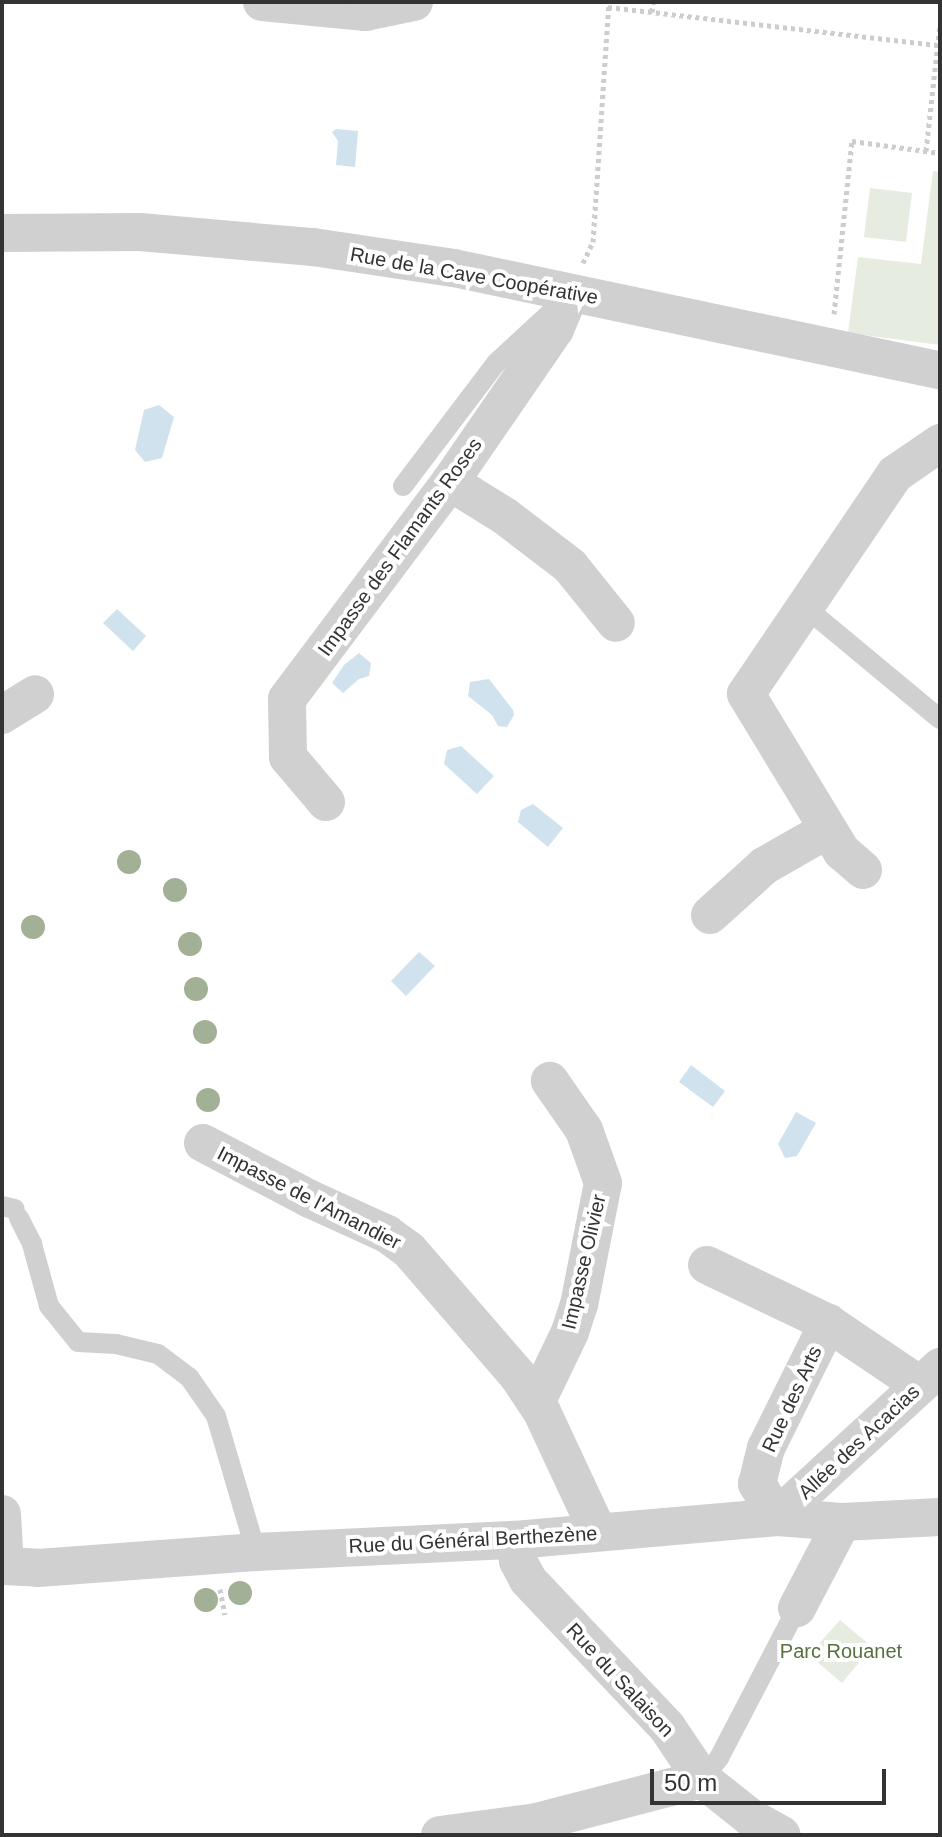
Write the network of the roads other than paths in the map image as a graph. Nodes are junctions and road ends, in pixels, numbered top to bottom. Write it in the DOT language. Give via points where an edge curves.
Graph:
graph roads {
  1 [pos="262,2"];
  2 [pos="414,2"];
  3 [pos="2,233"];
  4 [pos="570,294"];
  5 [pos="940,370"];
  6 [pos="940,443"];
  7 [pos="450,482"];
  8 [pos="403,486"];
  9 [pos="805,607"];
  10 [pos="616,623"];
  11 [pos="35,694"];
  12 [pos="2,715"];
  13 [pos="940,719"];
  14 [pos="326,802"];
  15 [pos="827,830"];
  16 [pos="863,870"];
  17 [pos="710,915"];
  18 [pos="550,1081"];
  19 [pos="203,1143"];
  20 [pos="12,1211"];
  21 [pos="707,1265"];
  22 [pos="828,1323"];
  23 [pos="930,1376"];
  24 [pos="536,1403"];
  25 [pos="777,1517"];
  26 [pos="940,1517"];
  27 [pos="842,1522"];
  28 [pos="598,1532"];
  29 [pos="515,1540"];
  30 [pos="3,1545"];
  31 [pos="256,1552"];
  32 [pos="797,1608"];
  33 [pos="702,1779"];
  34 [pos="538,1828"];
  35 [pos="440,1835"];
  36 [pos="782,1835"];
  1 -- 2 [label="street" via="366,12"];
  3 -- 4 [label="street, Rue de la Cave Coopérative" via="140,232 313,247 454,268"];
  4 -- 5 [label="street, Rue de la Cave Coopérative"];
  4 -- 7 [label="street, Impasse des Flamants Roses" via="555,329"];
  4 -- 8 [label="lane" via="496,363"];
  6 -- 9 [label="street" via="895,474"];
  7 -- 10 [label="street" via="570,566"];
  7 -- 14 [label="street, Impasse des Flamants Roses" via="287,699 288,757"];
  9 -- 13 [label="lane"];
  9 -- 15 [label="street" via="746,694"];
  11 -- 12 [label="street"];
  15 -- 16 [label="street"];
  15 -- 17 [label="street" via="764,866"];
  18 -- 24 [label="street, Impasse Olivier" via="584,1130 603,1183 579,1305"];
  19 -- 24 [label="street, Impasse de l'Amandier" via="387,1234 409,1250 472,1319"];
  20 -- 31 [label="lane" via="32,1244 49,1306 78,1342 158,1354 189,1377 216,1416"];
  21 -- 22 [label="street"];
  22 -- 23 [label="street"];
  22 -- 25 [label="street, Rue des Arts" via="766,1448 757,1484"];
  23 -- 25 [label="street, Allée des Acacias"];
  24 -- 28 [label="street, Impasse de l'Amandier"];
  25 -- 27 [label="street, Rue du Général Berthezène"];
  25 -- 28 [label="street, Rue du Général Berthezène"];
  26 -- 27 [label="street, Rue du Général Berthezène"];
  27 -- 32 [label="street"];
  28 -- 29 [label="street, Rue du Général Berthezène"];
  29 -- 31 [label="street, Rue du Général Berthezène"];
  29 -- 33 [label="street, Rue du Salaison" via="528,1580 667,1727"];
  30 -- 31 [label="street, Rue du Général Berthezène" via="38,1568"];
  32 -- 33 [label="lane" via="719,1758"];
  33 -- 34 [label="street"];
  33 -- 36 [label="street, Rue du Salaison"];
  34 -- 35 [label="street"];
}
